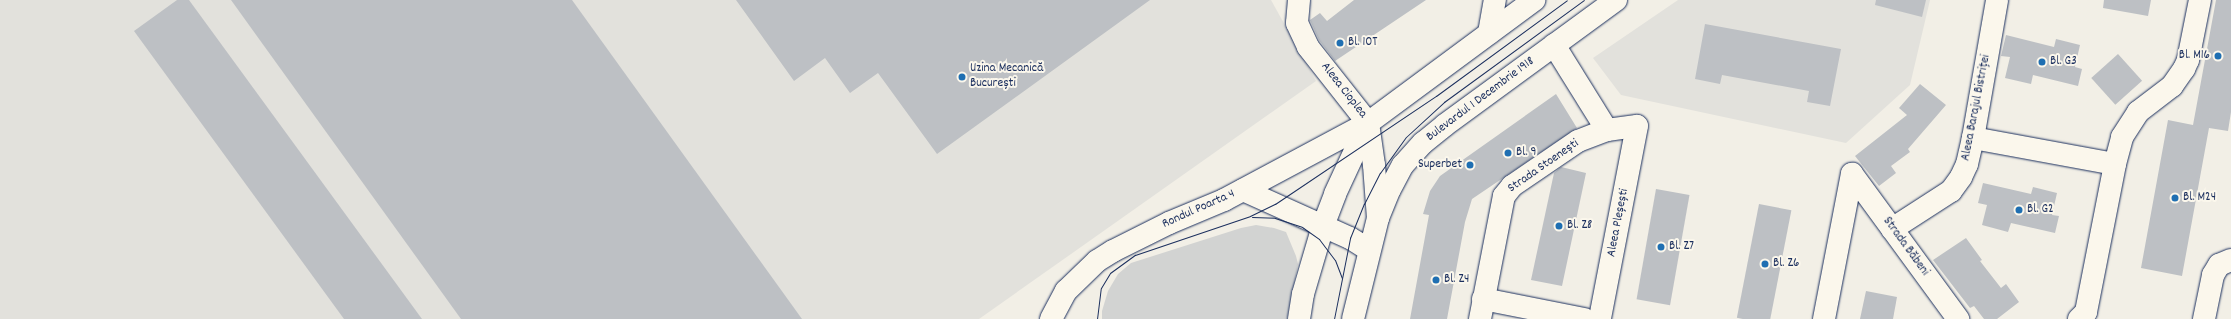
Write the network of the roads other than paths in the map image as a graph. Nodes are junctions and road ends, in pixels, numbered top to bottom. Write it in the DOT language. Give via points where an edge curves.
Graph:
graph roads {
  1 [pos="1495,0"];
  2 [pos="1534,0"];
  3 [pos="1616,0"];
  4 [pos="1997,0"];
  5 [pos="2200,0"];
  6 [pos="1302,3"];
  7 [pos="1489,33"];
  8 [pos="1554,45"];
  9 [pos="1368,123"];
  10 [pos="1637,126"];
  11 [pos="1607,130"];
  12 [pos="1973,138"];
  13 [pos="2115,164"];
  14 [pos="1244,190"];
  15 [pos="1378,218"];
  16 [pos="1323,226"];
  17 [pos="1892,230"];
  18 [pos="1368,250"];
  19 [pos="2231,260"];
  20 [pos="1481,309"];
  21 [pos="1050,319"];
  22 [pos="1299,319"];
  23 [pos="1354,319"];
  24 [pos="1584,319"];
  25 [pos="1600,319"];
  26 [pos="1824,319"];
  27 [pos="1958,319"];
  28 [pos="2079,319"];
  29 [pos="2204,319"];
  1 -- 7 [label="street"];
  2 -- 7 [label="street"];
  3 -- 8 [label="street, Bulevardul 1 Decembrie 1918"];
  4 -- 12 [label="street, Aleea Barajul Bistriței"];
  5 -- 13 [label="street" via="2184,69 2172,86 2150,101 2131,120 2122,137"];
  6 -- 9 [label="street, Aleea Cioplea" via="1297,23 1308,47"];
  7 -- 9 [label="street"];
  8 -- 11 [label="street"];
  8 -- 15 [label="street, Bulevardul 1 Decembrie 1918" via="1423,143 1403,165"];
  9 -- 14 [label="street, Rondul Poarta 4"];
  9 -- 15 [label="street, Aleea Cioplea"];
  9 -- 16 [label="street"];
  10 -- 11 [label="street, Strada Stoenești"];
  10 -- 25 [label="street, Aleea Pleșești"];
  11 -- 20 [label="street, Strada Stoenești" via="1578,141 1512,186 1504,196"];
  12 -- 13 [label="street"];
  12 -- 17 [label="street, Aleea Barajul Bistriței" via="1967,164 1952,190"];
  13 -- 28 [label="street" via="2086,312"];
  14 -- 16 [label="street"];
  14 -- 21 [label="street, Rondul Poarta 4" via="1112,251 1097,261 1066,291"];
  15 -- 18 [label="street, Bulevardul 1 Decembrie 1918"];
  16 -- 18 [label="street" via="1350,238"];
  16 -- 22 [label="street" via="1303,294"];
  17 -- 26 [label="street, Strada Băbeni" via="1852,174"];
  17 -- 27 [label="street, Strada Băbeni"];
  18 -- 23 [label="street, Bulevardul 1 Decembrie 1918"];
  19 -- 29 [label="street" via="2219,265 2213,275"];
  20 -- 24 [label="street"];
}
